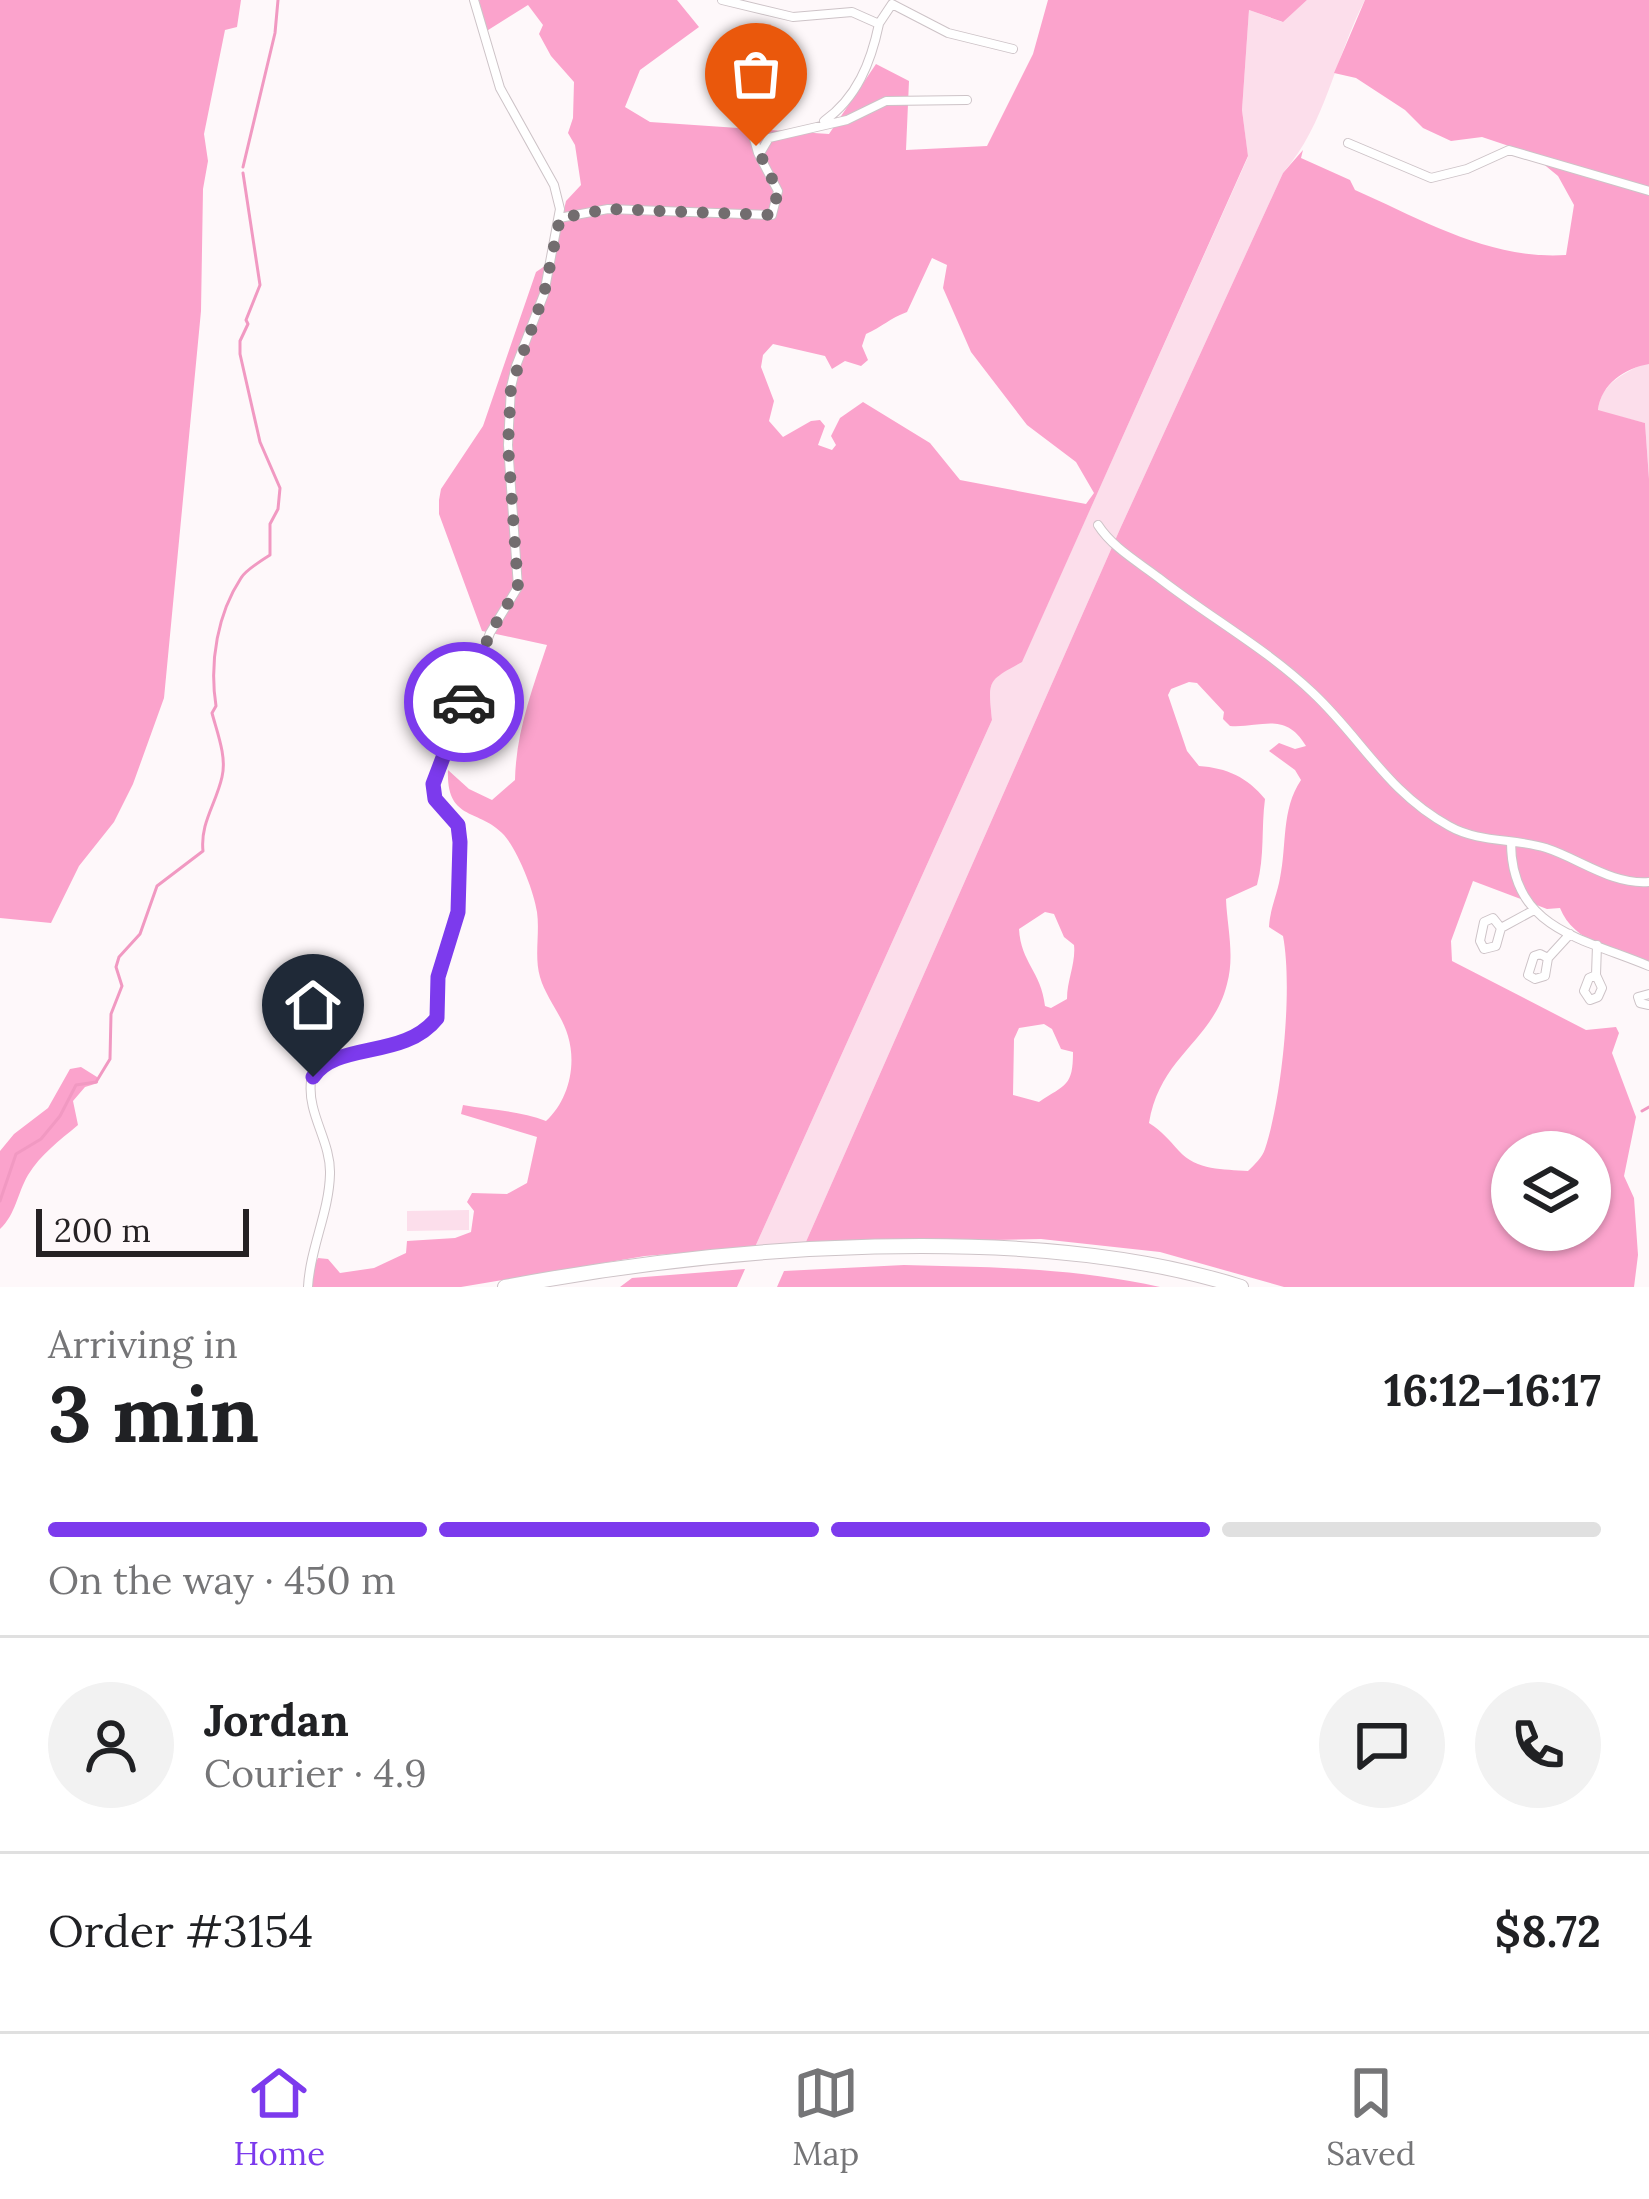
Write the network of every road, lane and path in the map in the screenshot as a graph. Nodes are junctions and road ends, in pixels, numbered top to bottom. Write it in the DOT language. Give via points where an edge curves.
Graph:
graph roads {
  1 [pos="474,0"];
  2 [pos="722,0"];
  3 [pos="879,24"];
  4 [pos="1013,49"];
  5 [pos="721,82"];
  6 [pos="968,100"];
  7 [pos="818,125"];
  8 [pos="1348,143"];
  9 [pos="759,155"];
  10 [pos="1649,191"];
  11 [pos="560,218"];
  12 [pos="1097,524"];
  13 [pos="1511,842"];
  14 [pos="1649,882"];
  15 [pos="1534,910"];
  16 [pos="1502,928"];
  17 [pos="1570,934"];
  18 [pos="1597,945"];
  19 [pos="1548,958"];
  20 [pos="1649,966"];
  21 [pos="1596,976"];
  22 [pos="1649,994"];
  23 [pos="1649,1005"];
  24 [pos="308,1287"];
  25 [pos="505,1287"];
  26 [pos="1241,1287"];
  1 -- 11 [label="street" via="500,88 554,185"];
  2 -- 3 [label="street" via="793,17 851,12"];
  3 -- 4 [label="street" via="892,4 948,33"];
  3 -- 7 [label="street" via="857,86"];
  5 -- 9 [label="street" via="746,107"];
  6 -- 7 [label="street" via="886,101"];
  7 -- 9 [label="street" via="773,136"];
  8 -- 10 [label="street" via="1427,178 1509,150"];
  9 -- 11 [label="street" via="778,191 772,215 608,209"];
  11 -- 24 [label="street" via="511,387 518,587 490,633 433,784 460,842 458,912 438,977 437,1018 404,1043 331,1060 313,1077 312,1106 330,1169"];
  12 -- 13 [label="street" via="1316,695 1408,799 1468,835"];
  13 -- 14 [label="street"];
  13 -- 15 [label="street" via="1512,876"];
  15 -- 16 [label="street"];
  15 -- 17 [label="street"];
  17 -- 18 [label="street"];
  17 -- 19 [label="street"];
  18 -- 20 [label="street"];
  18 -- 21 [label="street"];
  22 -- 23 [label="street" via="1639,998"];
  25 -- 26 [label="highway" via="668,1262 926,1249 1111,1259"];
}
